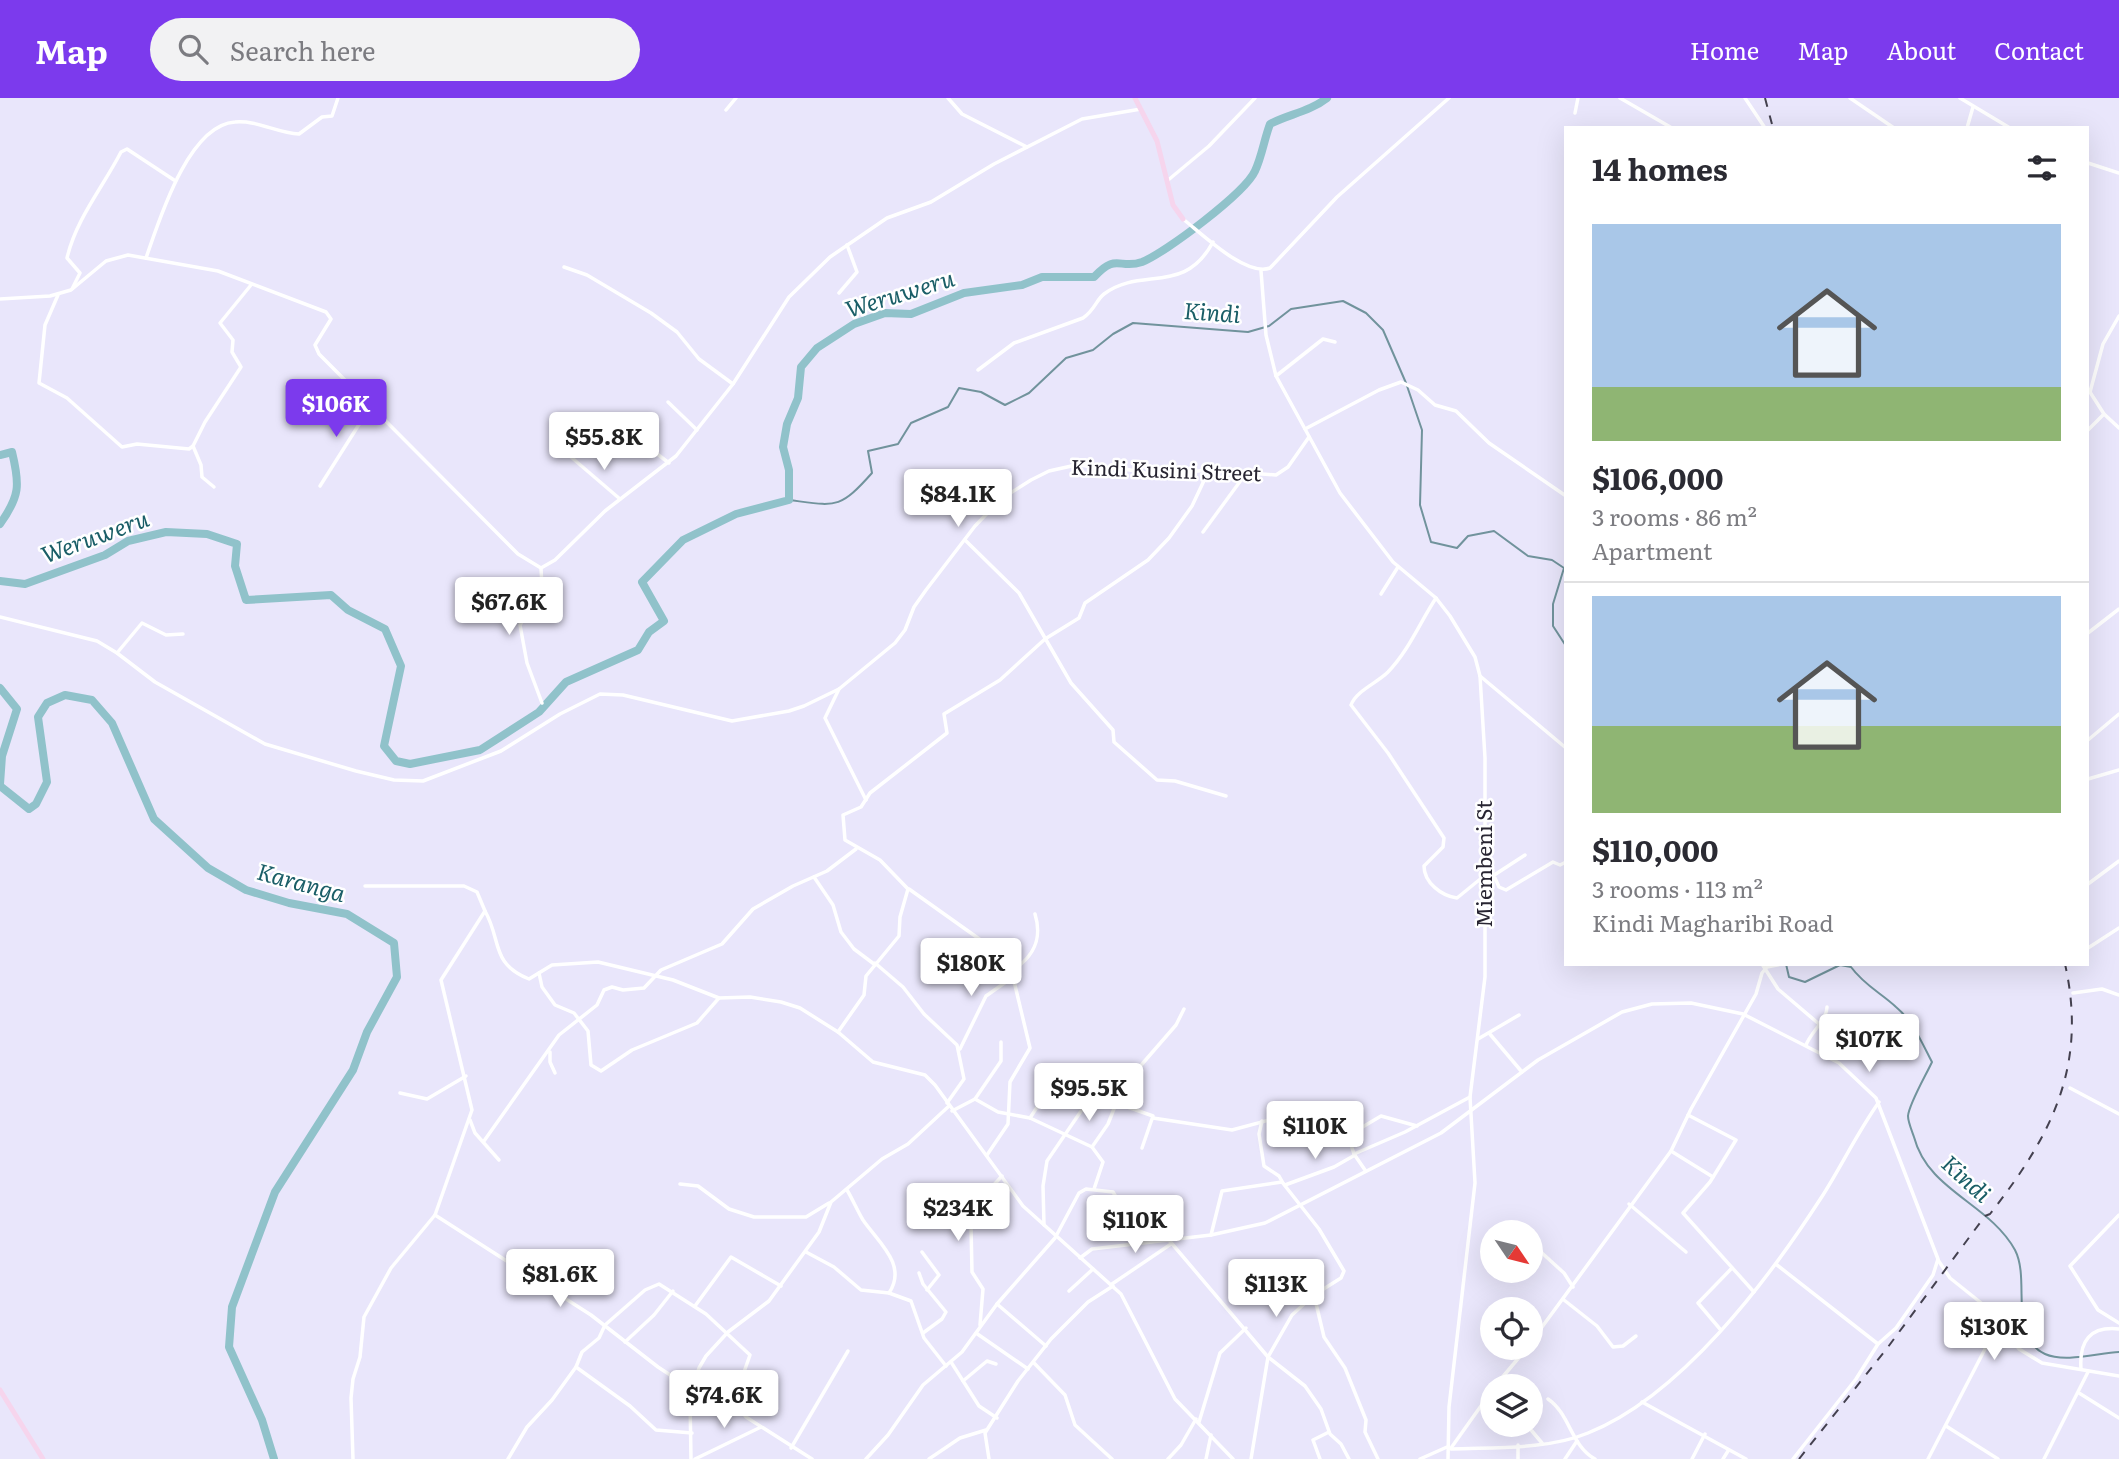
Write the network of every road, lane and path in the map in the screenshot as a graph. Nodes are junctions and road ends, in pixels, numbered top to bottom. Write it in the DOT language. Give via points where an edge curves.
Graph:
graph roads {
  1 [pos="338,98"];
  2 [pos="736,98"];
  3 [pos="948,98"];
  4 [pos="1135,98"];
  5 [pos="1255,98"];
  6 [pos="1449,98"];
  7 [pos="1578,98"];
  8 [pos="1620,98"];
  9 [pos="1745,98"];
  10 [pos="1850,98"];
  11 [pos="1960,98"];
  12 [pos="1973,107"];
  13 [pos="1141,109"];
  14 [pos="726,110"];
  15 [pos="1574,113"];
  16 [pos="1669,126"];
  17 [pos="1764,126"];
  18 [pos="1891,126"];
  19 [pos="1968,126"];
  20 [pos="2006,126"];
  21 [pos="1027,147"];
  22 [pos="2089,163"];
  23 [pos="2119,173"];
  24 [pos="174,180"];
  25 [pos="1166,182"];
  26 [pos="1183,219"];
  27 [pos="1213,242"];
  28 [pos="847,245"];
  29 [pos="146,258"];
  30 [pos="564,267"];
  31 [pos="1261,271"];
  32 [pos="251,285"];
  33 [pos="71,290"];
  34 [pos="839,293"];
  35 [pos="58,294"];
  36 [pos="0,299"];
  37 [pos="2119,316"];
  38 [pos="1335,342"];
  39 [pos="978,370"];
  40 [pos="1276,376"];
  41 [pos="733,384"];
  42 [pos="2089,391"];
  43 [pos="668,402"];
  44 [pos="372,404"];
  45 [pos="2104,414"];
  46 [pos="2119,428"];
  47 [pos="1305,429"];
  48 [pos="2089,429"];
  49 [pos="698,430"];
  50 [pos="635,437"];
  51 [pos="1309,437"];
  52 [pos="193,446"];
  53 [pos="571,457"];
  54 [pos="669,463"];
  55 [pos="1209,470"];
  56 [pos="1247,472"];
  57 [pos="320,486"];
  58 [pos="214,487"];
  59 [pos="1564,495"];
  60 [pos="620,499"];
  61 [pos="1203,532"];
  62 [pos="965,540"];
  63 [pos="1398,567"];
  64 [pos="541,568"];
  65 [pos="1381,594"];
  66 [pos="1436,598"];
  67 [pos="2119,609"];
  68 [pos="0,617"];
  69 [pos="2089,632"];
  70 [pos="183,634"];
  71 [pos="1045,639"];
  72 [pos="117,653"];
  73 [pos="1480,676"];
  74 [pos="839,689"];
  75 [pos="542,703"];
  76 [pos="2119,714"];
  77 [pos="2089,739"];
  78 [pos="1564,746"];
  79 [pos="2119,770"];
  80 [pos="2089,779"];
  81 [pos="1226,796"];
  82 [pos="866,800"];
  83 [pos="856,849"];
  84 [pos="1525,855"];
  85 [pos="2119,861"];
  86 [pos="1564,862"];
  87 [pos="814,877"];
  88 [pos="1494,877"];
  89 [pos="1484,879"];
  90 [pos="2089,883"];
  91 [pos="365,886"];
  92 [pos="908,888"];
  93 [pos="485,911"];
  94 [pos="1035,914"];
  95 [pos="2119,928"];
  96 [pos="2089,946"];
  97 [pos="874,963"];
  98 [pos="1763,966"];
  99 [pos="1776,966"];
  100 [pos="1764,970"];
  101 [pos="539,973"];
  102 [pos="1012,974"];
  103 [pos="657,976"];
  104 [pos="2073,993"];
  105 [pos="2119,995"];
  106 [pos="719,998"];
  107 [pos="1827,1007"];
  108 [pos="1184,1009"];
  109 [pos="1743,1014"];
  110 [pos="1519,1015"];
  111 [pos="581,1019"];
  112 [pos="1819,1024"];
  113 [pos="838,1032"];
  114 [pos="1489,1033"];
  115 [pos="1478,1039"];
  116 [pos="1001,1042"];
  117 [pos="1805,1045"];
  118 [pos="960,1049"];
  119 [pos="550,1050"];
  120 [pos="1522,1072"];
  121 [pos="555,1073"];
  122 [pos="1058,1075"];
  123 [pos="466,1076"];
  124 [pos="2070,1088"];
  125 [pos="400,1093"];
  126 [pos="1092,1095"];
  127 [pos="1469,1097"];
  128 [pos="975,1099"];
  129 [pos="1879,1102"];
  130 [pos="948,1104"];
  131 [pos="1116,1104"];
  132 [pos="952,1111"];
  133 [pos="1469,1112"];
  134 [pos="1010,1114"];
  135 [pos="2119,1114"];
  136 [pos="1688,1115"];
  137 [pos="1030,1118"];
  138 [pos="1153,1118"];
  139 [pos="470,1120"];
  140 [pos="1262,1121"];
  141 [pos="1417,1126"];
  142 [pos="465,1133"];
  143 [pos="475,1133"];
  144 [pos="1349,1135"];
  145 [pos="1065,1137"];
  146 [pos="484,1141"];
  147 [pos="1092,1147"];
  148 [pos="1142,1148"];
  149 [pos="1671,1151"];
  150 [pos="988,1155"];
  151 [pos="1354,1155"];
  152 [pos="499,1160"];
  153 [pos="1365,1170"];
  154 [pos="1002,1176"];
  155 [pos="1713,1177"];
  156 [pos="680,1184"];
  157 [pos="1284,1184"];
  158 [pos="1094,1189"];
  159 [pos="847,1190"];
  160 [pos="831,1202"];
  161 [pos="1629,1204"];
  162 [pos="1300,1207"];
  163 [pos="435,1215"];
  164 [pos="2119,1215"];
  165 [pos="1044,1225"];
  166 [pos="1211,1235"];
  167 [pos="1055,1238"];
  168 [pos="1168,1238"];
  169 [pos="1143,1242"];
  170 [pos="1171,1244"];
  171 [pos="806,1252"];
  172 [pos="922,1252"];
  173 [pos="1686,1252"];
  174 [pos="1544,1255"];
  175 [pos="1080,1258"];
  176 [pos="1938,1259"];
  177 [pos="1777,1265"];
  178 [pos="1732,1268"];
  179 [pos="1093,1269"];
  180 [pos="919,1273"];
  181 [pos="1113,1285"];
  182 [pos="781,1286"];
  183 [pos="1573,1286"];
  184 [pos="927,1290"];
  185 [pos="673,1291"];
  186 [pos="1069,1291"];
  187 [pos="1754,1292"];
  188 [pos="889,1293"];
  189 [pos="1314,1295"];
  190 [pos="1564,1300"];
  191 [pos="998,1304"];
  192 [pos="695,1306"];
  193 [pos="2119,1323"];
  194 [pos="1998,1324"];
  195 [pos="605,1325"];
  196 [pos="980,1327"];
  197 [pos="1543,1327"];
  198 [pos="1246,1328"];
  199 [pos="1720,1329"];
  200 [pos="2119,1329"];
  201 [pos="729,1332"];
  202 [pos="923,1333"];
  203 [pos="976,1333"];
  204 [pos="1636,1336"];
  205 [pos="625,1342"];
  206 [pos="1878,1345"];
  207 [pos="1046,1346"];
  208 [pos="848,1351"];
  209 [pos="1268,1357"];
  210 [pos="1517,1360"];
  211 [pos="951,1362"];
  212 [pos="1033,1363"];
  213 [pos="996,1364"];
  214 [pos="946,1366"];
  215 [pos="576,1367"];
  216 [pos="1028,1369"];
  217 [pos="2081,1369"];
  218 [pos="2088,1371"];
  219 [pos="1505,1374"];
  220 [pos="2119,1376"];
  221 [pos="963,1381"];
  222 [pos="0,1390"];
  223 [pos="693,1390"];
  224 [pos="2079,1393"];
  225 [pos="1548,1399"];
  226 [pos="1642,1402"];
  227 [pos="737,1405"];
  228 [pos="1480,1406"];
  229 [pos="997,1418"];
  230 [pos="2119,1418"];
  231 [pos="1198,1421"];
  232 [pos="1946,1426"];
  233 [pos="761,1427"];
  234 [pos="987,1430"];
  235 [pos="1329,1432"];
  236 [pos="692,1433"];
  237 [pos="1706,1434"];
  238 [pos="1211,1435"];
  239 [pos="1537,1437"];
  240 [pos="1576,1439"];
  241 [pos="1542,1443"];
  242 [pos="1518,1445"];
  243 [pos="790,1448"];
  244 [pos="1449,1449"];
  245 [pos="1728,1451"];
  246 [pos="988,1457"];
  247 [pos="43,1459"];
  248 [pos="353,1459"];
  249 [pos="508,1459"];
  250 [pos="693,1459"];
  251 [pos="812,1459"];
  252 [pos="866,1459"];
  253 [pos="929,1459"];
  254 [pos="982,1459"];
  255 [pos="1112,1459"];
  256 [pos="1168,1459"];
  257 [pos="1206,1459"];
  258 [pos="1233,1459"];
  259 [pos="1251,1459"];
  260 [pos="1320,1459"];
  261 [pos="1349,1459"];
  262 [pos="1378,1459"];
  263 [pos="1420,1459"];
  264 [pos="1448,1459"];
  265 [pos="1518,1459"];
  266 [pos="1565,1459"];
  267 [pos="1595,1459"];
  268 [pos="1692,1459"];
  269 [pos="1723,1459"];
  270 [pos="1746,1459"];
  271 [pos="1793,1459"];
  272 [pos="1928,1459"];
  273 [pos="1998,1459"];
  274 [pos="2044,1459"];
  1 -- 24 [label="street" via="332,116 321,117 299,134 238,121 224,124 198,146"];
  2 -- 14 [label="street"];
  3 -- 21 [label="street" via="962,114"];
  4 -- 13 [label="street"];
  5 -- 25 [label="street"];
  6 -- 31 [label="street" via="1337,197 1274,264"];
  7 -- 15 [label="street"];
  8 -- 16 [label="street"];
  9 -- 17 [label="street"];
  10 -- 18 [label="street"];
  11 -- 12 [label="street"];
  12 -- 19 [label="street"];
  12 -- 20 [label="street"];
  13 -- 21 [label="street" via="1094,114"];
  13 -- 25 [label="street" via="1162,154"];
  21 -- 28 [label="street" via="931,202 887,218"];
  22 -- 23 [label="street"];
  24 -- 29 [label="street"];
  24 -- 33 [label="street" via="127,149 121,152 69,249 67,258 80,273"];
  25 -- 26 [label="street"];
  26 -- 27 [label="street"];
  27 -- 31 [label="street"];
  27 -- 39 [label="street" via="1203,258 1184,273 1131,282 1108,292 1093,312 1014,343"];
  28 -- 34 [label="street" via="857,272"];
  28 -- 41 [label="street" via="818,266 789,297"];
  29 -- 32 [label="street" via="202,267"];
  29 -- 33 [label="street" via="115,258"];
  30 -- 41 [label="street" via="587,275 651,313"];
  31 -- 40 [label="street, Miembeni St" via="1266,335"];
  32 -- 44 [label="street" via="329,314 331,319 316,349"];
  32 -- 52 [label="street" via="220,323 233,340 232,352 241,367"];
  33 -- 35 [label="street"];
  35 -- 36 [label="street"];
  35 -- 52 [label="street" via="45,325 39,383 67,397 122,447"];
  37 -- 42 [label="street" via="2103,344"];
  38 -- 40 [label="street" via="1323,339"];
  40 -- 47 [label="street, Miembeni St"];
  41 -- 49 [label="street"];
  42 -- 45 [label="street"];
  43 -- 49 [label="street"];
  44 -- 57 [label="street"];
  44 -- 64 [label="street" via="517,554"];
  45 -- 46 [label="street"];
  45 -- 48 [label="street"];
  47 -- 51 [label="street, Miembeni St"];
  47 -- 59 [label="street" via="1401,382 1435,405 1456,411 1489,443"];
  49 -- 54 [label="street"];
  50 -- 54 [label="street"];
  51 -- 56 [label="street, Kindi Kusini Street" via="1282,474"];
  51 -- 63 [label="street, Miembeni St" via="1340,493"];
  52 -- 58 [label="street" via="202,477"];
  53 -- 60 [label="street"];
  54 -- 60 [label="street"];
  55 -- 56 [label="street, Kindi Kusini Street"];
  55 -- 62 [label="street, Kindi Kusini Street" via="1155,475 1096,466 1060,467 1001,499"];
  55 -- 71 [label="street" via="1192,506 1153,554 1085,603 1079,618"];
  56 -- 61 [label="street"];
  60 -- 64 [label="street"];
  62 -- 71 [label="street" via="1011,583"];
  62 -- 74 [label="street, Kindi Kusini Street" via="914,607 902,635"];
  63 -- 65 [label="street"];
  63 -- 66 [label="street, Miembeni St"];
  64 -- 75 [label="street" via="543,585 520,625 527,663"];
  66 -- 73 [label="street, Miembeni St" via="1470,648"];
  66 -- 89 [label="street" via="1405,653 1351,705 1444,838 1443,847 1424,866 1438,892 1457,898"];
  67 -- 69 [label="street"];
  68 -- 72 [label="street, Kindi Kusini Street" via="88,638"];
  70 -- 72 [label="street" via="166,635 142,623"];
  71 -- 81 [label="street" via="1071,683 1113,730 1114,742 1155,779"];
  71 -- 82 [label="street" via="1000,680 944,714 947,733"];
  72 -- 74 [label="street, Kindi Kusini Street" via="155,681 265,744 394,780 428,780 501,751 600,694 623,695 732,721 789,711"];
  73 -- 78 [label="street"];
  73 -- 89 [label="street, Miembeni St"];
  74 -- 82 [label="street" via="825,718"];
  76 -- 77 [label="street"];
  79 -- 80 [label="street"];
  82 -- 83 [label="street" via="843,815 843,838"];
  83 -- 87 [label="street"];
  83 -- 92 [label="street" via="880,860"];
  84 -- 88 [label="street"];
  85 -- 90 [label="street"];
  86 -- 88 [label="street" via="1552,863 1506,890"];
  87 -- 97 [label="street" via="833,905 841,932"];
  87 -- 103 [label="street" via="753,909 722,944 661,970"];
  88 -- 89 [label="street"];
  89 -- 115 [label="street, Miembeni St" via="1485,977"];
  91 -- 93 [label="street" via="464,886 477,892"];
  92 -- 97 [label="street" via="900,936"];
  92 -- 102 [label="street" via="993,948"];
  93 -- 101 [label="street" via="494,928 496,950 505,963 529,979"];
  93 -- 123 [label="street" via="441,976"];
  94 -- 102 [label="street" via="1038,935 1034,951"];
  95 -- 96 [label="street"];
  97 -- 113 [label="street" via="865,978 864,995"];
  97 -- 118 [label="street" via="903,987"];
  98 -- 100 [label="street"];
  99 -- 100 [label="street"];
  100 -- 109 [label="street"];
  100 -- 112 [label="street" via="1778,989"];
  101 -- 103 [label="street" via="552,965 584,961"];
  101 -- 111 [label="street" via="542,987 555,1005"];
  102 -- 118 [label="street" via="986,996"];
  102 -- 134 [label="street" via="1030,1048 1010,1082"];
  103 -- 106 [label="street"];
  103 -- 111 [label="street" via="641,989 607,989"];
  104 -- 105 [label="street" via="2102,989"];
  106 -- 111 [label="street" via="698,1023 632,1050 601,1071 591,1065 589,1036"];
  106 -- 113 [label="street" via="781,1002 800,1008"];
  107 -- 112 [label="street"];
  108 -- 131 [label="street" via="1176,1026 1126,1081"];
  109 -- 117 [label="street"];
  109 -- 120 [label="street" via="1691,1003 1635,1007 1590,1028"];
  109 -- 136 [label="street"];
  110 -- 114 [label="street"];
  111 -- 119 [label="street" via="559,1035"];
  112 -- 117 [label="street"];
  113 -- 130 [label="street" via="873,1062 925,1075"];
  114 -- 115 [label="street"];
  114 -- 120 [label="street"];
  115 -- 127 [label="street, Miembeni St"];
  116 -- 128 [label="street" via="1001,1060"];
  117 -- 129 [label="street" via="1839,1063"];
  118 -- 130 [label="street" via="964,1079"];
  119 -- 121 [label="street"];
  119 -- 146 [label="street"];
  120 -- 133 [label="street"];
  122 -- 137 [label="street"];
  123 -- 125 [label="street" via="426,1099"];
  123 -- 139 [label="street" via="473,1103"];
  124 -- 135 [label="street"];
  126 -- 145 [label="street"];
  127 -- 133 [label="street, Miembeni St"];
  127 -- 141 [label="street"];
  128 -- 132 [label="street"];
  128 -- 134 [label="street"];
  129 -- 176 [label="street"];
  129 -- 177 [label="street"];
  130 -- 132 [label="street"];
  130 -- 159 [label="street" via="908,1144 882,1159"];
  131 -- 138 [label="street"];
  131 -- 147 [label="street"];
  132 -- 150 [label="street"];
  133 -- 153 [label="street" via="1441,1133"];
  133 -- 244 [label="street, Miembeni St" via="1475,1184"];
  134 -- 137 [label="street"];
  134 -- 150 [label="street" via="1005,1131"];
  136 -- 149 [label="street"];
  136 -- 155 [label="street" via="1736,1140"];
  137 -- 145 [label="street"];
  138 -- 140 [label="street" via="1232,1130"];
  138 -- 148 [label="street"];
  139 -- 142 [label="street"];
  139 -- 143 [label="street"];
  140 -- 144 [label="street" via="1297,1104"];
  140 -- 157 [label="street" via="1259,1135 1264,1166"];
  141 -- 144 [label="street" via="1381,1116"];
  141 -- 151 [label="street"];
  142 -- 143 [label="street"];
  142 -- 163 [label="street"];
  143 -- 146 [label="street"];
  144 -- 151 [label="street"];
  145 -- 147 [label="street"];
  145 -- 165 [label="street" via="1045,1167"];
  146 -- 152 [label="street"];
  147 -- 158 [label="street" via="1103,1162"];
  149 -- 155 [label="street"];
  149 -- 161 [label="street"];
  150 -- 154 [label="street"];
  151 -- 153 [label="street"];
  151 -- 157 [label="street"];
  153 -- 162 [label="street"];
  154 -- 165 [label="street" via="1023,1206"];
  154 -- 196 [label="street" via="979,1201 971,1226 972,1272 983,1289"];
  155 -- 178 [label="street" via="1682,1213"];
  156 -- 160 [label="street" via="698,1186 729,1209 754,1217 806,1217"];
  157 -- 162 [label="street"];
  157 -- 166 [label="street" via="1222,1191"];
  158 -- 167 [label="street" via="1079,1193"];
  158 -- 169 [label="street" via="1115,1194"];
  159 -- 160 [label="street"];
  159 -- 188 [label="street" via="895,1269 896,1281"];
  160 -- 171 [label="street" via="824,1225"];
  161 -- 173 [label="street"];
  161 -- 183 [label="street"];
  162 -- 166 [label="street" via="1254,1227"];
  162 -- 189 [label="street" via="1344,1271 1341,1278"];
  163 -- 195 [label="street"];
  163 -- 248 [label="street" via="391,1268 364,1317 351,1398"];
  164 -- 193 [label="street" via="2070,1266 2098,1310"];
  165 -- 167 [label="street"];
  166 -- 168 [label="street"];
  167 -- 175 [label="street"];
  167 -- 191 [label="street"];
  168 -- 169 [label="street"];
  168 -- 170 [label="street"];
  169 -- 175 [label="street" via="1092,1249"];
  170 -- 181 [label="street"];
  170 -- 198 [label="street"];
  171 -- 182 [label="street"];
  171 -- 188 [label="street" via="861,1290"];
  172 -- 184 [label="street" via="940,1275"];
  174 -- 183 [label="street"];
  175 -- 179 [label="street"];
  176 -- 194 [label="street" via="1954,1281 1995,1314"];
  176 -- 206 [label="street" via="1933,1275 1896,1328"];
  177 -- 187 [label="street"];
  177 -- 206 [label="street"];
  178 -- 187 [label="street"];
  178 -- 199 [label="street" via="1698,1303"];
  179 -- 181 [label="street"];
  179 -- 186 [label="street"];
  180 -- 184 [label="street"];
  181 -- 207 [label="street" via="1072,1317"];
  181 -- 231 [label="street" via="1133,1314 1175,1399"];
  182 -- 192 [label="street" via="731,1257"];
  182 -- 201 [label="street"];
  183 -- 190 [label="street"];
  184 -- 202 [label="street" via="946,1312"];
  185 -- 192 [label="street"];
  185 -- 195 [label="street" via="659,1284 652,1286"];
  185 -- 205 [label="street"];
  187 -- 199 [label="street"];
  188 -- 202 [label="street" via="911,1301"];
  189 -- 209 [label="street" via="1292,1315"];
  189 -- 262 [label="street" via="1321,1329 1345,1368"];
  190 -- 197 [label="street"];
  190 -- 204 [label="street" via="1597,1326 1613,1347"];
  191 -- 196 [label="street"];
  191 -- 207 [label="street"];
  192 -- 201 [label="street"];
  194 -- 217 [label="street" via="2019,1349 2042,1363"];
  194 -- 232 [label="street"];
  195 -- 205 [label="street"];
  195 -- 215 [label="street" via="596,1342 584,1349"];
  196 -- 203 [label="street"];
  198 -- 209 [label="street"];
  198 -- 231 [label="street" via="1220,1353"];
  199 -- 226 [label="street"];
  200 -- 217 [label="street" via="2094,1332 2082,1348"];
  201 -- 223 [label="street" via="701,1362"];
  201 -- 227 [label="street" via="751,1357"];
  202 -- 214 [label="street"];
  203 -- 211 [label="street"];
  203 -- 216 [label="street"];
  205 -- 223 [label="street"];
  206 -- 271 [label="street"];
  207 -- 212 [label="street"];
  208 -- 243 [label="street"];
  209 -- 235 [label="street" via="1305,1386 1321,1409"];
  209 -- 259 [label="street"];
  210 -- 219 [label="street"];
  211 -- 214 [label="street"];
  211 -- 221 [label="street"];
  212 -- 216 [label="street"];
  212 -- 255 [label="street" via="1065,1395 1074,1425"];
  213 -- 221 [label="street" via="989,1360"];
  214 -- 252 [label="street" via="923,1385"];
  215 -- 236 [label="street" via="656,1430"];
  215 -- 249 [label="street" via="527,1427"];
  216 -- 229 [label="street"];
  217 -- 218 [label="street"];
  218 -- 220 [label="street"];
  218 -- 224 [label="street"];
  221 -- 229 [label="street" via="982,1410"];
  222 -- 247 [label="street"];
  223 -- 227 [label="street"];
  223 -- 236 [label="street" via="689,1408"];
  224 -- 230 [label="street"];
  224 -- 274 [label="street"];
  225 -- 240 [label="street"];
  226 -- 237 [label="street"];
  226 -- 240 [label="street"];
  227 -- 233 [label="street"];
  228 -- 244 [label="street"];
  229 -- 234 [label="street"];
  231 -- 238 [label="street"];
  231 -- 256 [label="street"];
  232 -- 272 [label="street"];
  232 -- 273 [label="street"];
  233 -- 243 [label="street"];
  233 -- 250 [label="street"];
  234 -- 246 [label="street"];
  234 -- 253 [label="street" via="960,1438"];
  235 -- 260 [label="street" via="1313,1440"];
  235 -- 261 [label="street"];
  236 -- 250 [label="street"];
  237 -- 245 [label="street"];
  237 -- 268 [label="street"];
  238 -- 257 [label="street"];
  238 -- 258 [label="street"];
  239 -- 241 [label="street"];
  240 -- 241 [label="street"];
  240 -- 266 [label="street"];
  240 -- 267 [label="street"];
  241 -- 242 [label="street"];
  242 -- 244 [label="street"];
  242 -- 265 [label="street"];
  243 -- 251 [label="street"];
  244 -- 263 [label="street"];
  244 -- 264 [label="street, Miembeni St"];
  245 -- 269 [label="street"];
  245 -- 270 [label="street"];
  246 -- 254 [label="street"];
}
